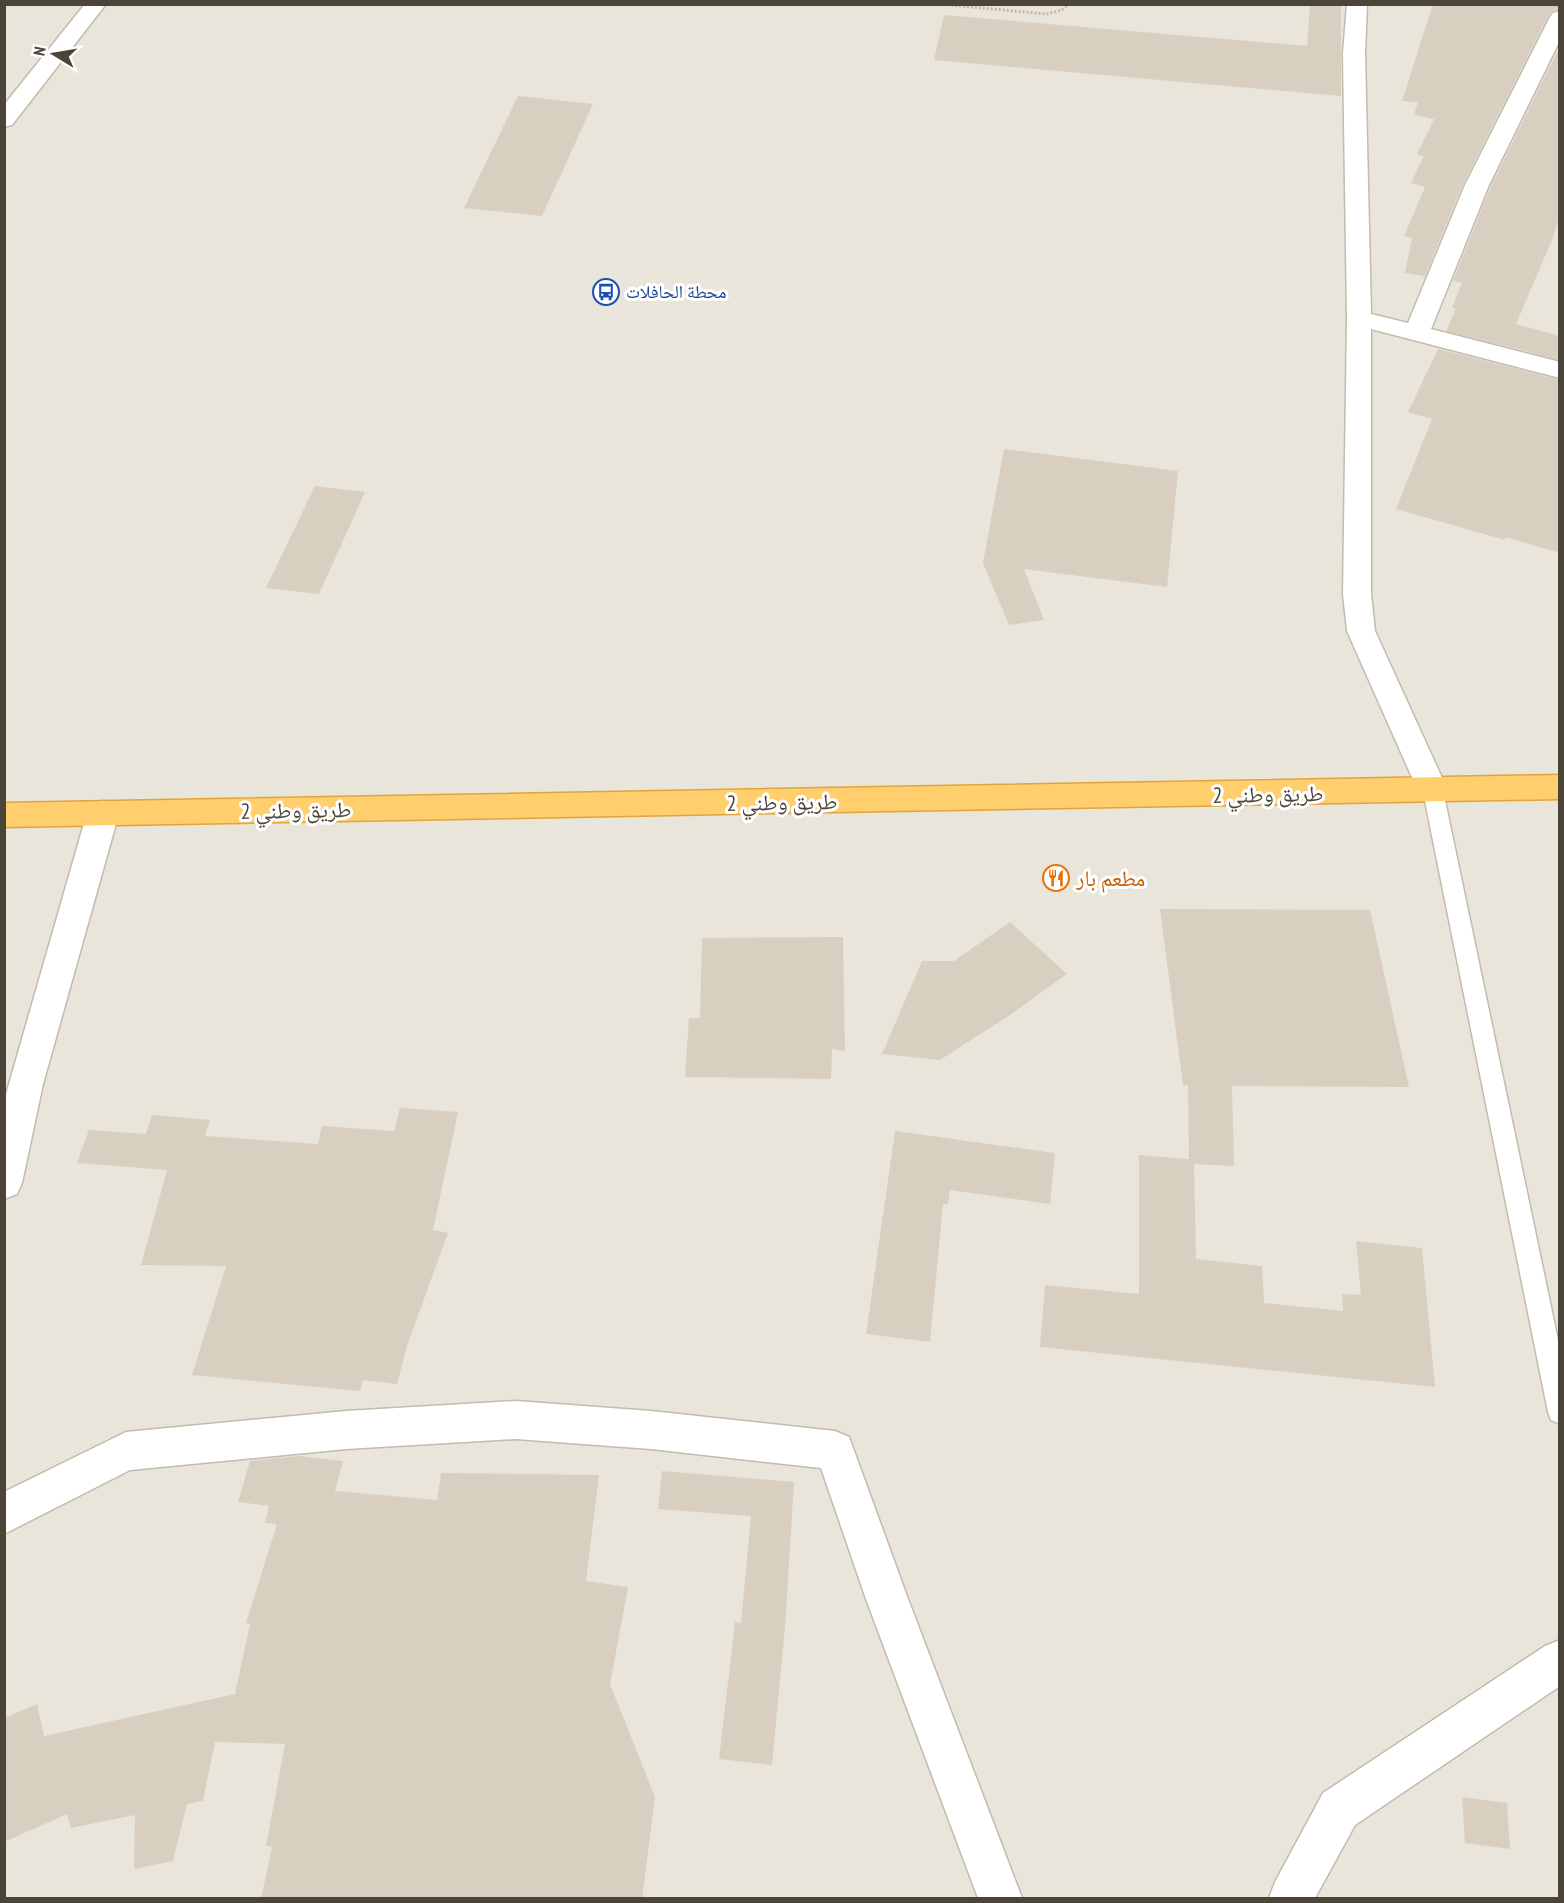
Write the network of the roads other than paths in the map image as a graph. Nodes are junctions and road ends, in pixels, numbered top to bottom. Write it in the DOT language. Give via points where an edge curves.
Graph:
graph roads {
  1 [pos="96,4"];
  2 [pos="1357,4"];
  3 [pos="1560,17"];
  4 [pos="4,120"];
  5 [pos="1359,318"];
  6 [pos="1416,334"];
  7 [pos="1560,369"];
  8 [pos="1560,788"];
  9 [pos="1433,791"];
  10 [pos="103,813"];
  11 [pos="4,815"];
  12 [pos="4,1183"];
  13 [pos="1560,1412"];
  14 [pos="4,1514"];
  15 [pos="1560,1661"];
  16 [pos="1000,1899"];
  17 [pos="1291,1899"];
  1 -- 4 [label="street"];
  2 -- 5 [label="street" via="1354,53"];
  3 -- 6 [label="street" via="1477,186"];
  5 -- 6 [label="street"];
  5 -- 9 [label="street" via="1357,594 1361,631"];
  6 -- 7 [label="street"];
  8 -- 9 [label="highway, طريق وطني 2"];
  9 -- 10 [label="highway, طريق وطني 2"];
  9 -- 13 [label="lane"];
  10 -- 11 [label="highway, طريق وطني 2"];
  10 -- 12 [label="street" via="26,1084"];
  14 -- 16 [label="street" via="126,1450 346,1430 516,1420 835,1450"];
  15 -- 17 [label="street" via="1339,1809"];
}
